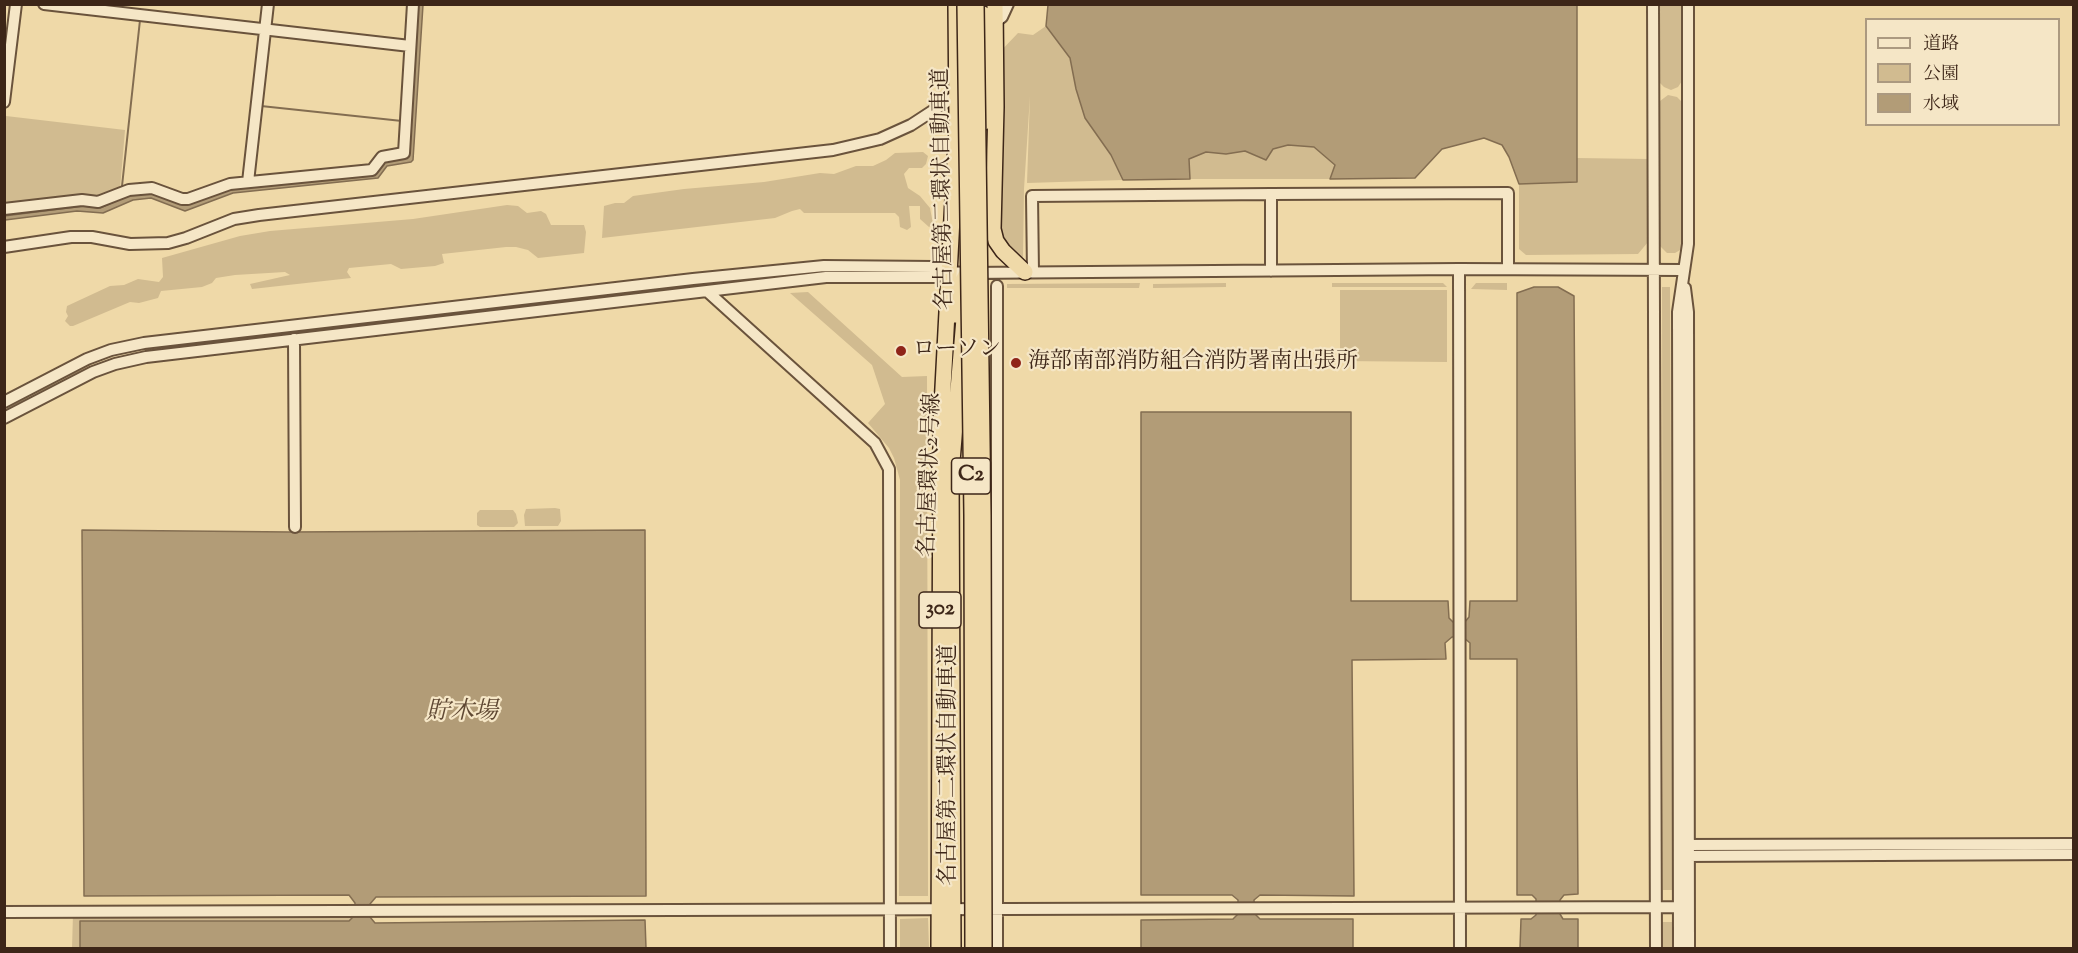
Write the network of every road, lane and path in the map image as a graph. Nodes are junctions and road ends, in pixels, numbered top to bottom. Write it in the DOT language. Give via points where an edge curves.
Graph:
graph roads {
  1 [pos="16,4"];
  2 [pos="44,4"];
  3 [pos="268,4"];
  4 [pos="413,4"];
  5 [pos="956,4"];
  6 [pos="967,4"];
  7 [pos="976,4"];
  8 [pos="983,4"];
  9 [pos="995,4"];
  10 [pos="1008,4"];
  11 [pos="1653,4"];
  12 [pos="1688,4"];
  13 [pos="995,22"];
  14 [pos="265,30"];
  15 [pos="410,46"];
  16 [pos="957,95"];
  17 [pos="4,102"];
  18 [pos="248,182"];
  19 [pos="1271,194"];
  20 [pos="4,209"];
  21 [pos="4,247"];
  22 [pos="1459,269"];
  23 [pos="1508,269"];
  24 [pos="1654,270"];
  25 [pos="1684,270"];
  26 [pos="1271,271"];
  27 [pos="948,272"];
  28 [pos="1029,272"];
  29 [pos="968,273"];
  30 [pos="997,286"];
  31 [pos="708,292"];
  32 [pos="294,339"];
  33 [pos="942,392"];
  34 [pos="4,402"];
  35 [pos="4,418"];
  36 [pos="296,527"];
  37 [pos="2073,844"];
  38 [pos="1684,851"];
  39 [pos="2073,854"];
  40 [pos="1679,907"];
  41 [pos="890,908"];
  42 [pos="946,908"];
  43 [pos="996,908"];
  44 [pos="1460,908"];
  45 [pos="1656,908"];
  46 [pos="4,912"];
  47 [pos="890,948"];
  48 [pos="939,948"];
  49 [pos="952,948"];
  50 [pos="973,948"];
  51 [pos="984,948"];
  52 [pos="997,948"];
  53 [pos="1460,948"];
  54 [pos="1656,948"];
  55 [pos="1679,948"];
  56 [pos="1689,948"];
  1 -- 17 [label="street"];
  2 -- 14 [label="street"];
  3 -- 14 [label="street"];
  4 -- 15 [label="street"];
  5 -- 16 [label="highway, 名古屋環状2号線 / 302"];
  6 -- 27 [label="highway" via="969,112 960,230 956,260"];
  6 -- 50 [label="highway, 名古屋第二環状自動車道 / C2, bridge"];
  7 -- 51 [label="highway, 名古屋第二環状自動車道 / C2, bridge"];
  8 -- 29 [label="highway, 名古屋環状2号線 / 302" via="984,115"];
  9 -- 13 [label="highway"];
  10 -- 13 [label="street"];
  11 -- 24 [label="street"];
  12 -- 25 [label="street" via="1688,244"];
  13 -- 28 [label="highway" via="993,229 1003,251"];
  14 -- 15 [label="street"];
  14 -- 18 [label="street"];
  15 -- 18 [label="street" via="404,153 382,157 372,170"];
  16 -- 21 [label="street" via="880,139 833,150 259,215 234,219 168,243 130,244 71,237"];
  16 -- 27 [label="highway, 名古屋環状2号線 / 302"];
  18 -- 20 [label="street" via="188,199 152,188 129,190 98,202 82,200"];
  19 -- 23 [label="street" via="1508,194"];
  19 -- 26 [label="street"];
  19 -- 28 [label="street" via="1032,196"];
  22 -- 23 [label="street"];
  22 -- 26 [label="street"];
  22 -- 44 [label="street"];
  23 -- 24 [label="street"];
  24 -- 25 [label="street"];
  24 -- 45 [label="street"];
  25 -- 38 [label="street" via="1678,312"];
  26 -- 28 [label="street"];
  27 -- 29 [label="street"];
  27 -- 31 [label="street" via="934,277 826,277"];
  27 -- 33 [label="highway, 名古屋環状2号線 / 302"];
  27 -- 34 [label="street" via="934,267 824,266 144,343 87,359"];
  28 -- 29 [label="street"];
  29 -- 33 [label="highway" via="957,297 951,362"];
  29 -- 42 [label="highway, 名古屋環状2号線 / 302" via="951,467"];
  30 -- 43 [label="street"];
  31 -- 32 [label="street"];
  31 -- 41 [label="street" via="875,443 889,469"];
  32 -- 35 [label="street" via="115,364"];
  32 -- 36 [label="street"];
  33 -- 42 [label="highway, 名古屋環状2号線 / 302"];
  37 -- 38 [label="street"];
  38 -- 39 [label="street"];
  38 -- 40 [label="street"];
  38 -- 56 [label="street"];
  40 -- 45 [label="street"];
  40 -- 55 [label="street"];
  41 -- 42 [label="street"];
  41 -- 46 [label="street"];
  41 -- 47 [label="street"];
  42 -- 43 [label="street"];
  42 -- 48 [label="highway, 名古屋環状2号線 / 302"];
  42 -- 49 [label="highway, 名古屋環状2号線 / 302"];
  43 -- 44 [label="street"];
  43 -- 52 [label="street"];
  44 -- 45 [label="street"];
  44 -- 53 [label="street"];
  45 -- 54 [label="street"];
}
